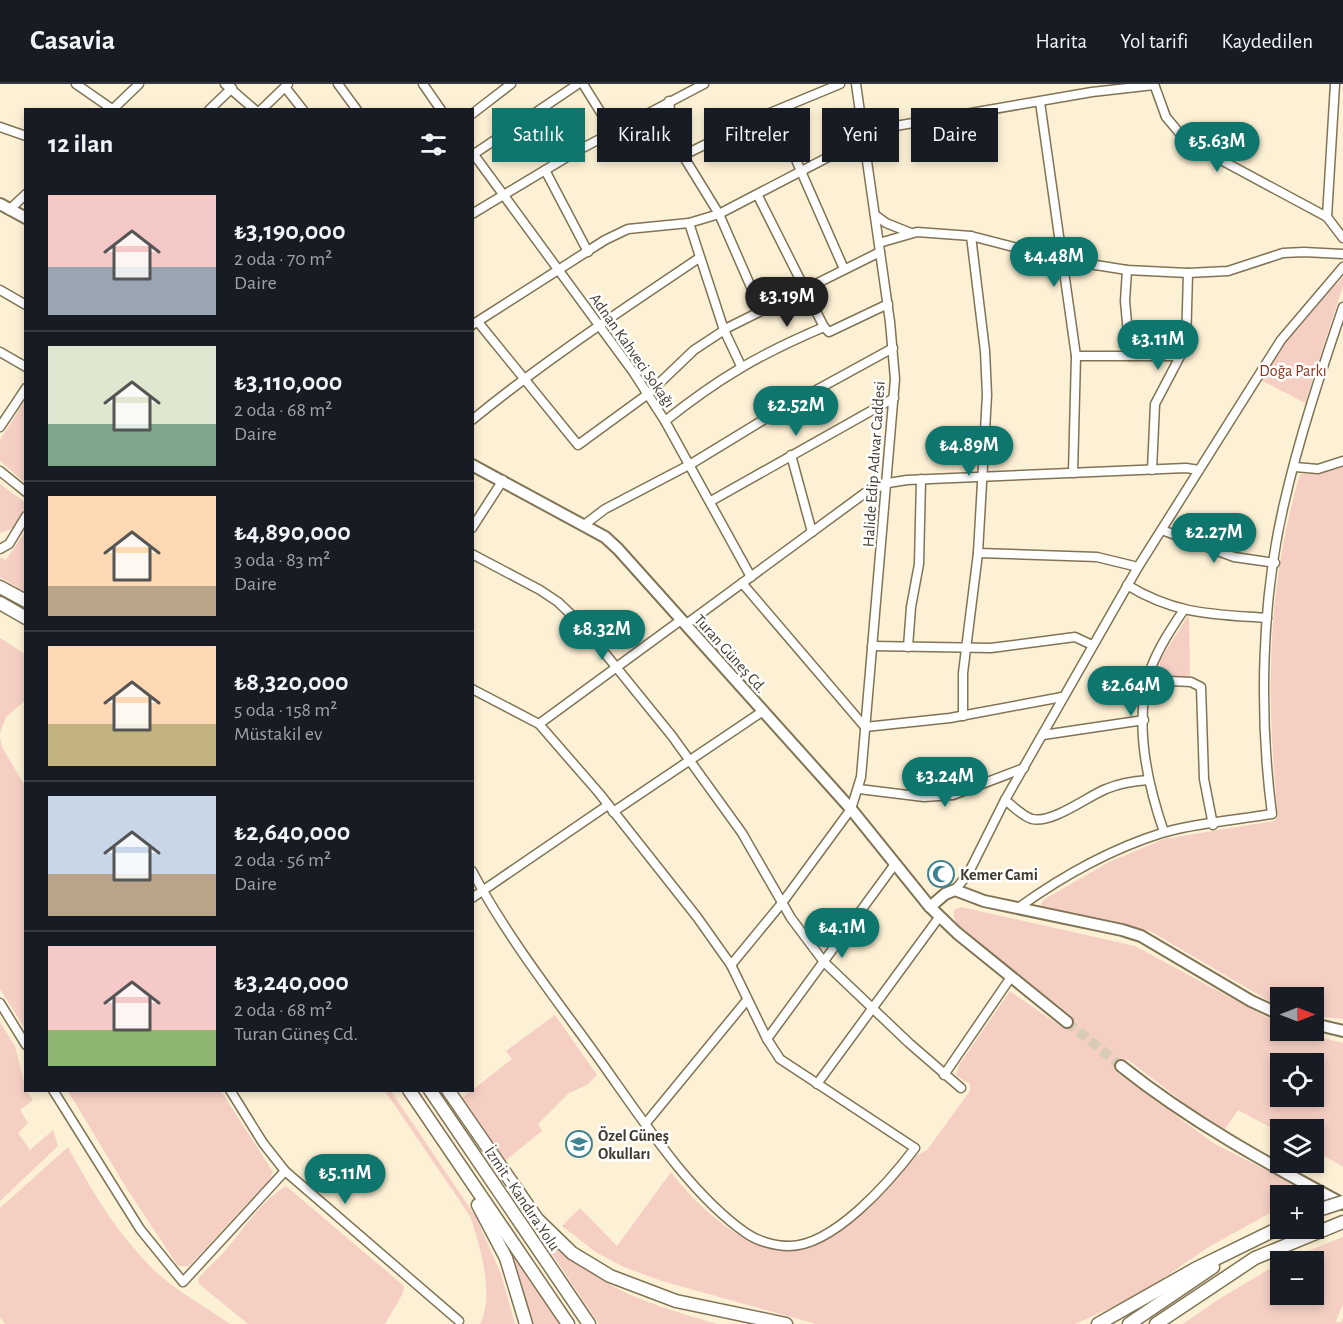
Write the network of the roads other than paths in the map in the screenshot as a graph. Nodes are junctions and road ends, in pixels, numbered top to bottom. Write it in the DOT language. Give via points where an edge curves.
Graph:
graph roads {
  1 [pos="76,84"];
  2 [pos="139,84"];
  3 [pos="338,84"];
  4 [pos="423,84"];
  5 [pos="511,84"];
  6 [pos="580,84"];
  7 [pos="704,84"];
  8 [pos="840,84"];
  9 [pos="856,84"];
  10 [pos="1335,84"];
  11 [pos="286,85"];
  12 [pos="1154,85"];
  13 [pos="228,86"];
  14 [pos="669,101"];
  15 [pos="1040,102"];
  16 [pos="111,108"];
  17 [pos="113,108"];
  18 [pos="211,108"];
  19 [pos="253,108"];
  20 [pos="263,108"];
  21 [pos="302,108"];
  22 [pos="356,108"];
  23 [pos="440,108"];
  24 [pos="656,108"];
  25 [pos="670,108"];
  26 [pos="784,108"];
  27 [pos="859,108"];
  28 [pos="597,110"];
  29 [pos="474,112"];
  30 [pos="899,126"];
  31 [pos="0,127"];
  32 [pos="24,135"];
  33 [pos="597,141"];
  34 [pos="474,152"];
  35 [pos="474,154"];
  36 [pos="822,161"];
  37 [pos="686,162"];
  38 [pos="797,162"];
  39 [pos="867,162"];
  40 [pos="545,170"];
  41 [pos="802,172"];
  42 [pos="24,195"];
  43 [pos="504,195"];
  44 [pos="758,196"];
  45 [pos="5,207"];
  46 [pos="474,213"];
  47 [pos="719,214"];
  48 [pos="875,215"];
  49 [pos="24,217"];
  50 [pos="1327,217"];
  51 [pos="689,223"];
  52 [pos="911,233"];
  53 [pos="971,236"];
  54 [pos="1343,238"];
  55 [pos="879,243"];
  56 [pos="588,252"];
  57 [pos="880,252"];
  58 [pos="1343,254"];
  59 [pos="699,258"];
  60 [pos="1064,260"];
  61 [pos="1343,267"];
  62 [pos="844,269"];
  63 [pos="1127,270"];
  64 [pos="559,272"];
  65 [pos="1188,273"];
  66 [pos="805,289"];
  67 [pos="0,290"];
  68 [pos="24,304"];
  69 [pos="888,304"];
  70 [pos="1343,307"];
  71 [pos="761,310"];
  72 [pos="475,323"];
  73 [pos="599,325"];
  74 [pos="824,327"];
  75 [pos="724,330"];
  76 [pos="893,348"];
  77 [pos="0,352"];
  78 [pos="1076,356"];
  79 [pos="1130,356"];
  80 [pos="1180,356"];
  81 [pos="24,366"];
  82 [pos="741,366"];
  83 [pos="524,379"];
  84 [pos="24,391"];
  85 [pos="648,394"];
  86 [pos="894,398"];
  87 [pos="474,418"];
  88 [pos="665,421"];
  89 [pos="0,427"];
  90 [pos="791,455"];
  91 [pos="1343,462"];
  92 [pos="691,464"];
  93 [pos="474,466"];
  94 [pos="1294,467"];
  95 [pos="1152,470"];
  96 [pos="1199,470"];
  97 [pos="0,471"];
  98 [pos="1073,473"];
  99 [pos="983,476"];
  100 [pos="921,479"];
  101 [pos="503,480"];
  102 [pos="888,483"];
  103 [pos="24,490"];
  104 [pos="711,501"];
  105 [pos="24,519"];
  106 [pos="474,525"];
  107 [pos="584,525"];
  108 [pos="1162,530"];
  109 [pos="812,532"];
  110 [pos="0,549"];
  111 [pos="978,553"];
  112 [pos="474,555"];
  113 [pos="1275,563"];
  114 [pos="1138,567"];
  115 [pos="751,577"];
  116 [pos="742,583"];
  117 [pos="1127,585"];
  118 [pos="0,587"];
  119 [pos="24,601"];
  120 [pos="0,603"];
  121 [pos="1183,610"];
  122 [pos="24,617"];
  123 [pos="1267,618"];
  124 [pos="683,623"];
  125 [pos="1092,645"];
  126 [pos="872,646"];
  127 [pos="908,647"];
  128 [pos="966,649"];
  129 [pos="615,668"];
  130 [pos="1148,680"];
  131 [pos="474,690"];
  132 [pos="1062,697"];
  133 [pos="763,711"];
  134 [pos="963,716"];
  135 [pos="1144,720"];
  136 [pos="539,724"];
  137 [pos="865,726"];
  138 [pos="1043,735"];
  139 [pos="690,762"];
  140 [pos="1024,768"];
  141 [pos="1148,780"];
  142 [pos="859,789"];
  143 [pos="1005,800"];
  144 [pos="610,808"];
  145 [pos="851,809"];
  146 [pos="1213,825"];
  147 [pos="1164,832"];
  148 [pos="895,864"];
  149 [pos="474,875"];
  150 [pos="955,890"];
  151 [pos="483,891"];
  152 [pos="474,897"];
  153 [pos="782,903"];
  154 [pos="930,907"];
  155 [pos="1018,908"];
  156 [pos="940,916"];
  157 [pos="824,962"];
  158 [pos="731,965"];
  159 [pos="1011,977"];
  160 [pos="747,1000"];
  161 [pos="0,1003"];
  162 [pos="874,1009"];
  163 [pos="1270,1009"];
  164 [pos="1067,1022"];
  165 [pos="1324,1025"];
  166 [pos="1324,1026"];
  167 [pos="1343,1026"];
  168 [pos="1343,1030"];
  169 [pos="767,1039"];
  170 [pos="24,1042"];
  171 [pos="1121,1066"];
  172 [pos="944,1075"];
  173 [pos="817,1084"];
  174 [pos="961,1088"];
  175 [pos="54,1092"];
  176 [pos="231,1092"];
  177 [pos="410,1092"];
  178 [pos="431,1092"];
  179 [pos="449,1092"];
  180 [pos="428,1118"];
  181 [pos="646,1123"];
  182 [pos="285,1171"];
  183 [pos="1343,1203"];
  184 [pos="1324,1208"];
  185 [pos="1340,1223"];
  186 [pos="1270,1233"];
  187 [pos="1247,1245"];
  188 [pos="1256,1258"];
  189 [pos="718,1311"];
  190 [pos="459,1321"];
  191 [pos="526,1324"];
  192 [pos="568,1324"];
  193 [pos="590,1324"];
  194 [pos="755,1324"];
  195 [pos="786,1324"];
  196 [pos="1098,1324"];
  197 [pos="1129,1324"];
  198 [pos="1156,1324"];
  199 [pos="1170,1324"];
  1 -- 16 [label="street"];
  2 -- 17 [label="street"];
  3 -- 22 [label="street"];
  4 -- 23 [label="street"];
  5 -- 29 [label="street"];
  6 -- 28 [label="street"];
  6 -- 34 [label="street"];
  7 -- 14 [label="street"];
  8 -- 26 [label="street"];
  9 -- 27 [label="street, Halide Edip Adıvar Caddesi"];
  10 -- 50 [label="street"];
  11 -- 20 [label="street"];
  11 -- 21 [label="street"];
  12 -- 15 [label="street"];
  12 -- 50 [label="street" via="1166,117 1182,136"];
  13 -- 18 [label="street"];
  13 -- 19 [label="street"];
  14 -- 24 [label="street"];
  14 -- 25 [label="street"];
  15 -- 30 [label="street"];
  15 -- 60 [label="street"];
  31 -- 32 [label="street"];
  33 -- 40 [label="street"];
  35 -- 43 [label="street, Adnan Kahveci Sokağı"];
  36 -- 41 [label="street"];
  37 -- 47 [label="street"];
  38 -- 41 [label="street"];
  39 -- 48 [label="street, Halide Edip Adıvar Caddesi"];
  40 -- 43 [label="street"];
  40 -- 56 [label="street"];
  41 -- 44 [label="street"];
  41 -- 62 [label="street"];
  42 -- 45 [label="street"];
  43 -- 46 [label="street"];
  43 -- 64 [label="street, Adnan Kahveci Sokağı"];
  44 -- 47 [label="street"];
  44 -- 66 [label="street"];
  45 -- 49 [label="main road"];
  47 -- 51 [label="street"];
  47 -- 71 [label="street"];
  48 -- 52 [label="street"];
  48 -- 55 [label="street, Halide Edip Adıvar Caddesi"];
  50 -- 54 [label="street"];
  51 -- 56 [label="street" via="628,229"];
  51 -- 59 [label="street"];
  52 -- 53 [label="street"];
  52 -- 55 [label="street"];
  53 -- 60 [label="street"];
  53 -- 99 [label="street" via="987,382"];
  55 -- 57 [label="street, Halide Edip Adıvar Caddesi"];
  56 -- 64 [label="street"];
  57 -- 62 [label="street"];
  57 -- 69 [label="street, Halide Edip Adıvar Caddesi"];
  58 -- 65 [label="street" via="1283,254 1228,271"];
  59 -- 73 [label="street"];
  59 -- 75 [label="street"];
  60 -- 63 [label="street"];
  60 -- 78 [label="street"];
  61 -- 96 [label="street" via="1281,340"];
  62 -- 66 [label="street"];
  63 -- 65 [label="street"];
  63 -- 79 [label="street" via="1125,301"];
  64 -- 72 [label="street"];
  64 -- 73 [label="street, Adnan Kahveci Sokağı"];
  65 -- 80 [label="street" via="1186,345"];
  66 -- 71 [label="street"];
  66 -- 74 [label="street"];
  67 -- 68 [label="street"];
  69 -- 74 [label="street" via="829,332"];
  69 -- 76 [label="street, Halide Edip Adıvar Caddesi"];
  70 -- 94 [label="street"];
  71 -- 75 [label="street"];
  72 -- 83 [label="street"];
  73 -- 83 [label="street"];
  73 -- 85 [label="street, Adnan Kahveci Sokağı"];
  74 -- 82 [label="street"];
  75 -- 82 [label="street"];
  75 -- 85 [label="street" via="694,350"];
  76 -- 86 [label="street, Halide Edip Adıvar Caddesi"];
  76 -- 92 [label="street"];
  77 -- 81 [label="street"];
  78 -- 79 [label="street"];
  78 -- 98 [label="street"];
  79 -- 80 [label="street"];
  80 -- 95 [label="street" via="1155,404"];
  82 -- 88 [label="street"];
  83 -- 85 [label="street" via="578,446"];
  83 -- 87 [label="street"];
  84 -- 89 [label="street"];
  85 -- 88 [label="street, Adnan Kahveci Sokağı"];
  86 -- 90 [label="street"];
  86 -- 102 [label="street, Halide Edip Adıvar Caddesi"];
  88 -- 92 [label="street, Adnan Kahveci Sokağı"];
  90 -- 104 [label="street"];
  90 -- 109 [label="street"];
  91 -- 94 [label="street" via="1318,469"];
  92 -- 104 [label="street, Adnan Kahveci Sokağı"];
  92 -- 107 [label="street" via="605,509"];
  93 -- 101 [label="main road, Turan Güneş Cd."];
  94 -- 113 [label="street"];
  95 -- 96 [label="street"];
  95 -- 98 [label="street"];
  96 -- 108 [label="street"];
  97 -- 103 [label="street"];
  98 -- 99 [label="street"];
  99 -- 100 [label="street"];
  99 -- 111 [label="street"];
  100 -- 102 [label="street"];
  100 -- 127 [label="street" via="919,564"];
  101 -- 106 [label="street"];
  101 -- 107 [label="main road, Turan Güneş Cd."];
  102 -- 109 [label="street" via="865,493"];
  102 -- 126 [label="street, Halide Edip Adıvar Caddesi"];
  104 -- 115 [label="street, Adnan Kahveci Sokağı"];
  105 -- 110 [label="street" via="9,544"];
  107 -- 124 [label="main road, Turan Güneş Cd." via="618,549"];
  108 -- 113 [label="street" via="1234,556"];
  108 -- 114 [label="street"];
  109 -- 115 [label="street"];
  111 -- 114 [label="street" via="1097,557"];
  111 -- 128 [label="street"];
  112 -- 129 [label="street" via="558,602 582,625"];
  113 -- 123 [label="street"];
  114 -- 117 [label="street"];
  115 -- 116 [label="street"];
  116 -- 124 [label="street"];
  116 -- 137 [label="street"];
  117 -- 121 [label="street"];
  117 -- 125 [label="street"];
  118 -- 119 [label="highway"];
  120 -- 122 [label="highway"];
  121 -- 123 [label="street"];
  121 -- 130 [label="street" via="1157,653"];
  123 -- 146 [label="street" via="1265,748 1272,814"];
  124 -- 129 [label="street"];
  124 -- 133 [label="main road, Turan Güneş Cd."];
  125 -- 128 [label="street" via="1075,637 1014,647"];
  125 -- 132 [label="street"];
  126 -- 127 [label="street"];
  126 -- 137 [label="street, Halide Edip Adıvar Caddesi"];
  127 -- 128 [label="street"];
  128 -- 134 [label="street"];
  129 -- 136 [label="street"];
  129 -- 139 [label="street"];
  130 -- 135 [label="street"];
  130 -- 146 [label="street" via="1191,682 1201,687 1204,779"];
  131 -- 136 [label="street"];
  132 -- 134 [label="street"];
  132 -- 138 [label="street"];
  133 -- 139 [label="street"];
  133 -- 145 [label="main road, Turan Güneş Cd."];
  134 -- 137 [label="street"];
  135 -- 138 [label="street"];
  135 -- 141 [label="street"];
  136 -- 144 [label="street"];
  137 -- 142 [label="street, Halide Edip Adıvar Caddesi"];
  138 -- 140 [label="street"];
  139 -- 144 [label="street"];
  139 -- 153 [label="street" via="742,833"];
  140 -- 142 [label="street" via="953,795 924,797"];
  140 -- 143 [label="street"];
  141 -- 143 [label="street" via="1121,783 1041,819 1032,819"];
  141 -- 147 [label="street"];
  142 -- 145 [label="street, Halide Edip Adıvar Caddesi"];
  143 -- 150 [label="street" via="968,874"];
  144 -- 151 [label="street"];
  144 -- 158 [label="street"];
  145 -- 148 [label="main road, Turan Güneş Cd."];
  145 -- 153 [label="street, Halide Edip Adıvar Caddesi"];
  146 -- 147 [label="street"];
  147 -- 155 [label="street" via="1081,869"];
  148 -- 154 [label="main road, Turan Güneş Cd."];
  148 -- 157 [label="street"];
  149 -- 151 [label="street"];
  150 -- 154 [label="main road"];
  150 -- 155 [label="main road"];
  151 -- 152 [label="street"];
  151 -- 181 [label="street"];
  153 -- 157 [label="street"];
  153 -- 158 [label="street, Halide Edip Adıvar Caddesi"];
  154 -- 156 [label="main road, Turan Güneş Cd."];
  155 -- 163 [label="main road" via="1141,936"];
  156 -- 159 [label="main road, Turan Güneş Cd."];
  156 -- 162 [label="street"];
  157 -- 162 [label="street"];
  157 -- 169 [label="street"];
  158 -- 160 [label="street"];
  159 -- 164 [label="main road, Turan Güneş Cd."];
  159 -- 172 [label="street"];
  160 -- 169 [label="street"];
  160 -- 181 [label="street"];
  161 -- 170 [label="street"];
  162 -- 172 [label="street"];
  162 -- 173 [label="street"];
  165 -- 167 [label="main road"];
  166 -- 168 [label="main road"];
  169 -- 173 [label="street" via="780,1059"];
  171 -- 183 [label="main road" via="1212,1132"];
  172 -- 174 [label="street"];
  173 -- 181 [label="street" via="915,1148 890,1180 846,1220 825,1234 791,1246 770,1244 747,1235 726,1218 692,1183"];
  175 -- 182 [label="street" via="140,1229 183,1282"];
  176 -- 182 [label="street"];
  177 -- 180 [label="highway, İzmit - Kandıra Yolu"];
  178 -- 193 [label="highway, İzmit - Kandıra Yolu"];
  179 -- 189 [label="highway" via="537,1219 573,1253 610,1276 676,1301"];
  180 -- 191 [label="highway" via="439,1145 506,1258"];
  180 -- 192 [label="highway, İzmit - Kandıra Yolu"];
  182 -- 190 [label="street"];
  183 -- 184 [label="highway, bridge"];
  185 -- 188 [label="highway"];
  186 -- 187 [label="highway"];
  187 -- 196 [label="highway" via="1195,1269"];
  187 -- 197 [label="highway"];
  188 -- 198 [label="highway"];
  188 -- 199 [label="highway"];
  189 -- 194 [label="highway"];
  189 -- 195 [label="highway"];
}
